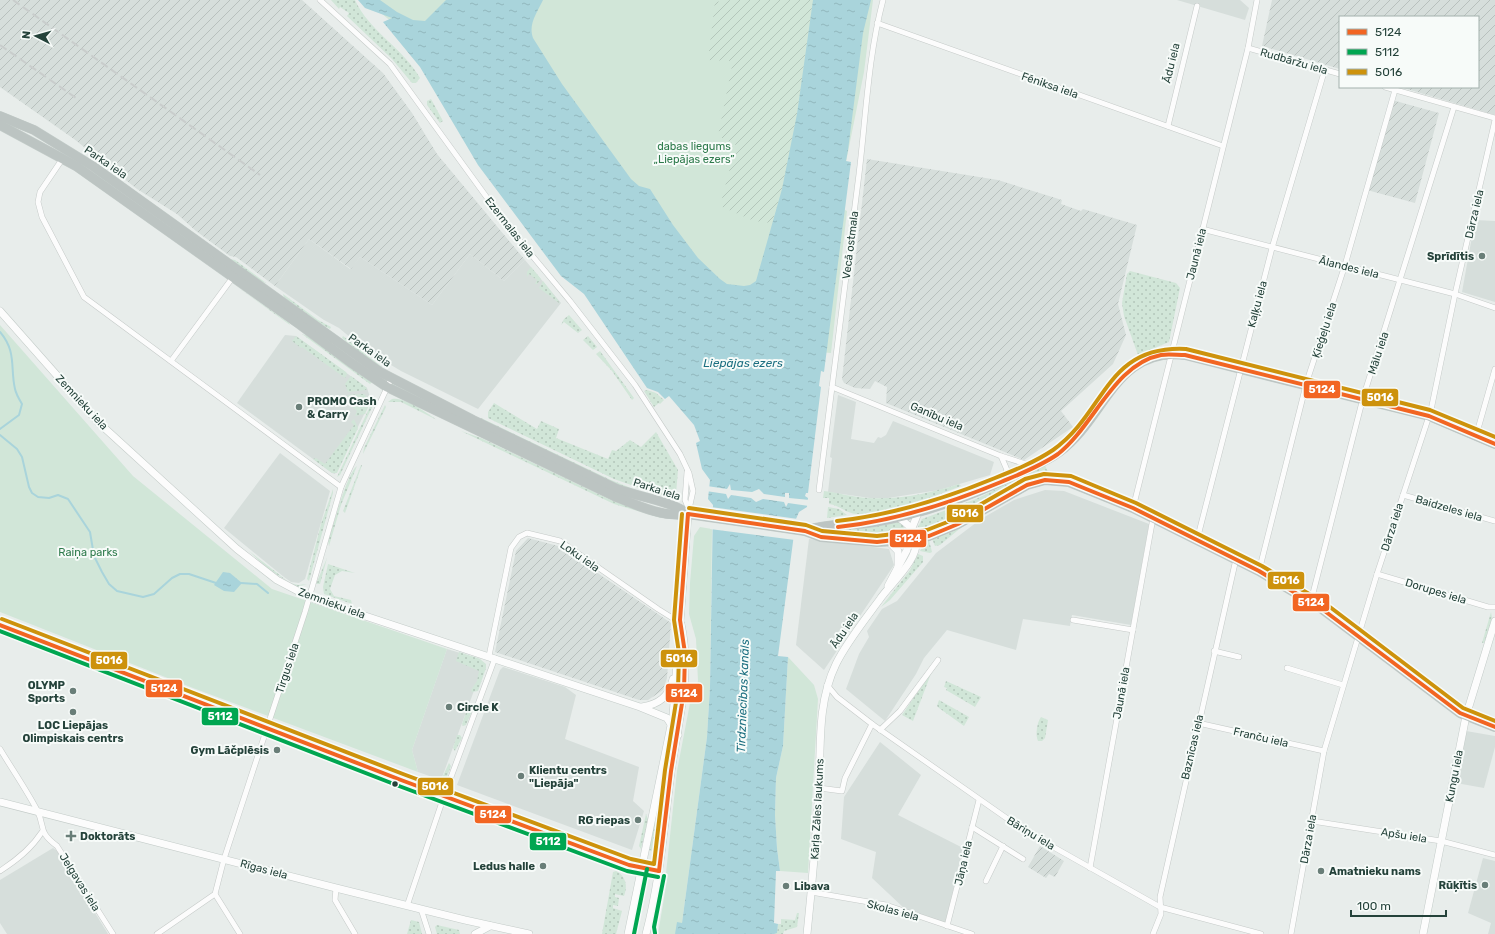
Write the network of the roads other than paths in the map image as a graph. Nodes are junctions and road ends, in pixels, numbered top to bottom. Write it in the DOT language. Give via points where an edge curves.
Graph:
graph roads {
  1 [pos="320,0"];
  2 [pos="883,0"];
  3 [pos="1257,0"];
  4 [pos="1198,6"];
  5 [pos="877,23"];
  6 [pos="1248,48"];
  7 [pos="1325,69"];
  8 [pos="1339,74"];
  9 [pos="1388,88"];
  10 [pos="1395,90"];
  11 [pos="1454,107"];
  12 [pos="0,116"];
  13 [pos="1495,119"];
  14 [pos="0,125"];
  15 [pos="1168,126"];
  16 [pos="1223,146"];
  17 [pos="65,155"];
  18 [pos="1202,229"];
  19 [pos="1272,248"];
  20 [pos="1344,265"];
  21 [pos="233,277"];
  22 [pos="1401,280"];
  23 [pos="1455,294"];
  24 [pos="1495,308"];
  25 [pos="0,311"];
  26 [pos="1172,353"];
  27 [pos="171,361"];
  28 [pos="1241,368"];
  29 [pos="1495,369"];
  30 [pos="389,383"];
  31 [pos="1306,384"];
  32 [pos="832,387"];
  33 [pos="1363,398"];
  34 [pos="1428,416"];
  35 [pos="1476,436"];
  36 [pos="1495,444"];
  37 [pos="1001,456"];
  38 [pos="1032,466"];
  39 [pos="1003,481"];
  40 [pos="341,487"];
  41 [pos="819,490"];
  42 [pos="1403,495"];
  43 [pos="1133,508"];
  44 [pos="688,511"];
  45 [pos="918,513"];
  46 [pos="899,518"];
  47 [pos="1153,518"];
  48 [pos="1495,520"];
  49 [pos="912,528"];
  50 [pos="806,531"];
  51 [pos="913,539"];
  52 [pos="1197,540"];
  53 [pos="889,542"];
  54 [pos="1236,560"];
  55 [pos="897,569"];
  56 [pos="1259,571"];
  57 [pos="1377,574"];
  58 [pos="886,591"];
  59 [pos="309,597"];
  60 [pos="1311,601"];
  61 [pos="1495,607"];
  62 [pos="680,620"];
  63 [pos="1073,620"];
  64 [pos="1495,621"];
  65 [pos="0,624"];
  66 [pos="1133,630"];
  67 [pos="1359,637"];
  68 [pos="1214,651"];
  69 [pos="1239,656"];
  70 [pos="492,657"];
  71 [pos="938,660"];
  72 [pos="676,663"];
  73 [pos="1287,668"];
  74 [pos="827,685"];
  75 [pos="1343,685"];
  76 [pos="640,707"];
  77 [pos="1466,716"];
  78 [pos="1198,723"];
  79 [pos="672,724"];
  80 [pos="872,724"];
  81 [pos="1495,727"];
  82 [pos="267,728"];
  83 [pos="880,730"];
  84 [pos="678,735"];
  85 [pos="0,749"];
  86 [pos="1324,751"];
  87 [pos="819,788"];
  88 [pos="444,796"];
  89 [pos="979,800"];
  90 [pos="0,802"];
  91 [pos="37,811"];
  92 [pos="1312,822"];
  93 [pos="972,827"];
  94 [pos="42,832"];
  95 [pos="1441,841"];
  96 [pos="1003,846"];
  97 [pos="1495,855"];
  98 [pos="1023,858"];
  99 [pos="224,859"];
  100 [pos="641,868"];
  101 [pos="1090,868"];
  102 [pos="0,871"];
  103 [pos="659,871"];
  104 [pos="986,881"];
  105 [pos="336,888"];
  106 [pos="812,892"];
  107 [pos="215,894"];
  108 [pos="407,906"];
  109 [pos="1160,907"];
  110 [pos="421,909"];
  111 [pos="490,926"];
  112 [pos="947,926"];
  113 [pos="1232,927"];
  114 [pos="648,932"];
  115 [pos="627,933"];
  116 [pos="113,934"];
  117 [pos="157,934"];
  118 [pos="240,934"];
  119 [pos="355,934"];
  120 [pos="429,934"];
  121 [pos="478,934"];
  122 [pos="529,934"];
  123 [pos="807,934"];
  124 [pos="972,934"];
  125 [pos="1153,934"];
  126 [pos="1230,934"];
  127 [pos="1261,934"];
  128 [pos="1291,934"];
  129 [pos="1423,934"];
  1 -- 44 [label="street, Ezermalas iela" via="380,54 401,78 509,228 625,370 686,467 693,491"];
  2 -- 5 [label="street, Vecā ostmala"];
  3 -- 6 [label="street, Jaunā iela"];
  4 -- 15 [label="street, Ādu iela"];
  5 -- 15 [label="street, Fēniksa iela" via="1029,79"];
  5 -- 32 [label="street, Vecā ostmala"];
  6 -- 7 [label="street, Rudbāržu iela"];
  6 -- 16 [label="street, Jaunā iela"];
  7 -- 8 [label="street, Rudbāržu iela"];
  7 -- 19 [label="street, Kaļķu iela"];
  9 -- 10 [label="street"];
  10 -- 11 [label="street"];
  10 -- 20 [label="street, Ķieģeļu iela"];
  11 -- 13 [label="street"];
  11 -- 22 [label="street, Mālu iela"];
  12 -- 17 [label="highway, Parka iela" via="34,130"];
  13 -- 23 [label="street, Dārza iela"];
  14 -- 17 [label="highway, Parka iela"];
  15 -- 16 [label="street, Fēniksa iela"];
  16 -- 18 [label="street, Jaunā iela"];
  17 -- 21 [label="highway, Parka iela"];
  17 -- 27 [label="street" via="40,192 38,202 42,217 66,266 84,296"];
  17 -- 30 [label="highway, Parka iela" via="94,167"];
  18 -- 19 [label="street, Ālandes iela"];
  18 -- 26 [label="street, Jaunā iela"];
  19 -- 20 [label="street, Ālandes iela"];
  19 -- 28 [label="street, Kaļķu iela"];
  20 -- 22 [label="street, Ālandes iela"];
  20 -- 31 [label="street, Ķieģeļu iela"];
  21 -- 27 [label="street"];
  21 -- 30 [label="highway, Parka iela" via="350,362"];
  22 -- 23 [label="street, Ālandes iela"];
  22 -- 33 [label="street, Mālu iela"];
  23 -- 24 [label="street, Ālandes iela"];
  23 -- 34 [label="street, Dārza iela"];
  25 -- 59 [label="main road, Zemnieku iela" via="100,423 237,549 277,580"];
  26 -- 28 [label="highway"];
  26 -- 38 [label="highway" via="1141,361 1126,372 1071,443 1045,461"];
  26 -- 43 [label="street, Jaunā iela"];
  27 -- 40 [label="street"];
  28 -- 31 [label="highway"];
  28 -- 52 [label="street, Kaļķu iela"];
  29 -- 35 [label="street"];
  30 -- 40 [label="street, Tirgus iela"];
  30 -- 44 [label="highway, Parka iela" via="635,496"];
  31 -- 33 [label="highway"];
  31 -- 56 [label="street, Ķieģeļu iela"];
  32 -- 37 [label="street, Ganību iela"];
  32 -- 41 [label="street, Vecā ostmala"];
  33 -- 34 [label="highway"];
  33 -- 60 [label="street, Mālu iela"];
  34 -- 35 [label="highway"];
  34 -- 42 [label="street, Dārza iela"];
  35 -- 36 [label="highway"];
  37 -- 38 [label="street, Ganību iela"];
  37 -- 39 [label="street" via="1006,470"];
  38 -- 39 [label="highway"];
  39 -- 45 [label="highway"];
  40 -- 59 [label="street, Tirgus iela"];
  42 -- 48 [label="street, Baidzeles iela"];
  42 -- 57 [label="street, Dārza iela"];
  43 -- 47 [label="highway"];
  43 -- 51 [label="highway" via="1081,486 1058,480 1045,480 1027,484 958,524 930,536"];
  44 -- 50 [label="highway" via="706,517"];
  44 -- 62 [label="main road"];
  45 -- 46 [label="highway"];
  45 -- 49 [label="main road, Ādu iela"];
  46 -- 49 [label="main road"];
  46 -- 50 [label="highway"];
  47 -- 52 [label="highway"];
  47 -- 66 [label="street, Jaunā iela"];
  49 -- 51 [label="main road, Ādu iela"];
  50 -- 53 [label="highway" via="821,537"];
  51 -- 53 [label="highway"];
  51 -- 55 [label="main road, Ādu iela"];
  51 -- 58 [label="main road, Ādu iela" via="915,550 909,562"];
  52 -- 54 [label="highway"];
  53 -- 55 [label="main road" via="898,551 900,559"];
  54 -- 56 [label="highway"];
  54 -- 68 [label="street, Baznīcas iela"];
  55 -- 58 [label="main road, Ādu iela"];
  56 -- 60 [label="highway"];
  57 -- 61 [label="street, Dorupes iela"];
  57 -- 67 [label="street, Dārza iela"];
  58 -- 74 [label="main road, Ādu iela" via="836,663"];
  59 -- 70 [label="main road, Zemnieku iela"];
  59 -- 82 [label="street, Tirgus iela"];
  60 -- 67 [label="highway"];
  62 -- 70 [label="street, Loku iela" via="658,609 560,541 527,533 519,537 511,548"];
  62 -- 72 [label="main road"];
  62 -- 84 [label="main road" via="685,670"];
  63 -- 66 [label="street"];
  64 -- 77 [label="main road, Kungu iela"];
  65 -- 82 [label="main road"];
  66 -- 101 [label="street, Jaunā iela"];
  67 -- 75 [label="street, Dārza iela"];
  67 -- 77 [label="highway"];
  68 -- 69 [label="street"];
  68 -- 78 [label="street, Baznīcas iela"];
  70 -- 76 [label="main road, Zemnieku iela"];
  70 -- 88 [label="street"];
  71 -- 83 [label="street" via="900,711"];
  72 -- 76 [label="main road" via="668,694 654,704"];
  72 -- 79 [label="main road"];
  73 -- 75 [label="street"];
  74 -- 80 [label="street, Bāriņu iela" via="836,696"];
  74 -- 87 [label="main road, Kārļa Zāles laukums" via="822,709"];
  75 -- 86 [label="street, Dārza iela"];
  76 -- 79 [label="main road, Zemnieku iela" via="667,718"];
  77 -- 81 [label="highway"];
  77 -- 95 [label="main road, Kungu iela"];
  78 -- 86 [label="street, Franču iela"];
  78 -- 109 [label="street, Baznīcas iela" via="1160,897"];
  79 -- 84 [label="main road, Zemnieku iela"];
  79 -- 100 [label="main road"];
  80 -- 83 [label="street, Bāriņu iela"];
  80 -- 87 [label="street" via="845,778 842,791"];
  82 -- 88 [label="main road"];
  82 -- 99 [label="street, Tirgus iela"];
  83 -- 89 [label="street, Bāriņu iela"];
  84 -- 103 [label="main road"];
  85 -- 91 [label="street"];
  86 -- 92 [label="street, Dārza iela"];
  87 -- 106 [label="main road, Kārļa Zāles laukums"];
  88 -- 100 [label="main road"];
  88 -- 108 [label="street"];
  89 -- 93 [label="street, Jāņa iela"];
  89 -- 101 [label="street, Bāriņu iela" via="1025,831"];
  90 -- 91 [label="main road, Rīgas iela"];
  91 -- 94 [label="street"];
  91 -- 99 [label="main road, Rīgas iela"];
  92 -- 95 [label="street, Apšu iela"];
  92 -- 128 [label="street, Dārza iela"];
  93 -- 96 [label="street"];
  93 -- 112 [label="street, Jāņa iela"];
  94 -- 102 [label="street" via="35,844 19,859"];
  94 -- 116 [label="street, Jelgavas iela" via="57,846"];
  95 -- 97 [label="street, Apšu iela"];
  95 -- 129 [label="main road, Kungu iela"];
  96 -- 98 [label="street"];
  96 -- 104 [label="street"];
  99 -- 105 [label="main road, Rīgas iela"];
  99 -- 107 [label="street, Tirgus iela"];
  100 -- 103 [label="main road"];
  100 -- 115 [label="main road"];
  101 -- 109 [label="street, Bāriņu iela"];
  103 -- 114 [label="main road"];
  105 -- 108 [label="main road, Rīgas iela"];
  105 -- 119 [label="street" via="335,900"];
  106 -- 112 [label="street, Skolas iela" via="886,906"];
  106 -- 123 [label="main road, Kārļa Zāles laukums"];
  107 -- 117 [label="street"];
  107 -- 118 [label="street"];
  108 -- 110 [label="main road, Rīgas iela"];
  109 -- 113 [label="street, Bāriņu iela"];
  109 -- 125 [label="street, Baznīcas iela" via="1160,918"];
  110 -- 111 [label="main road, Rīgas iela"];
  110 -- 120 [label="street"];
  111 -- 121 [label="main road"];
  111 -- 122 [label="main road, Rīgas iela"];
  112 -- 124 [label="street, Skolas iela"];
  113 -- 126 [label="street"];
  113 -- 127 [label="street, Bāriņu iela"];
}
